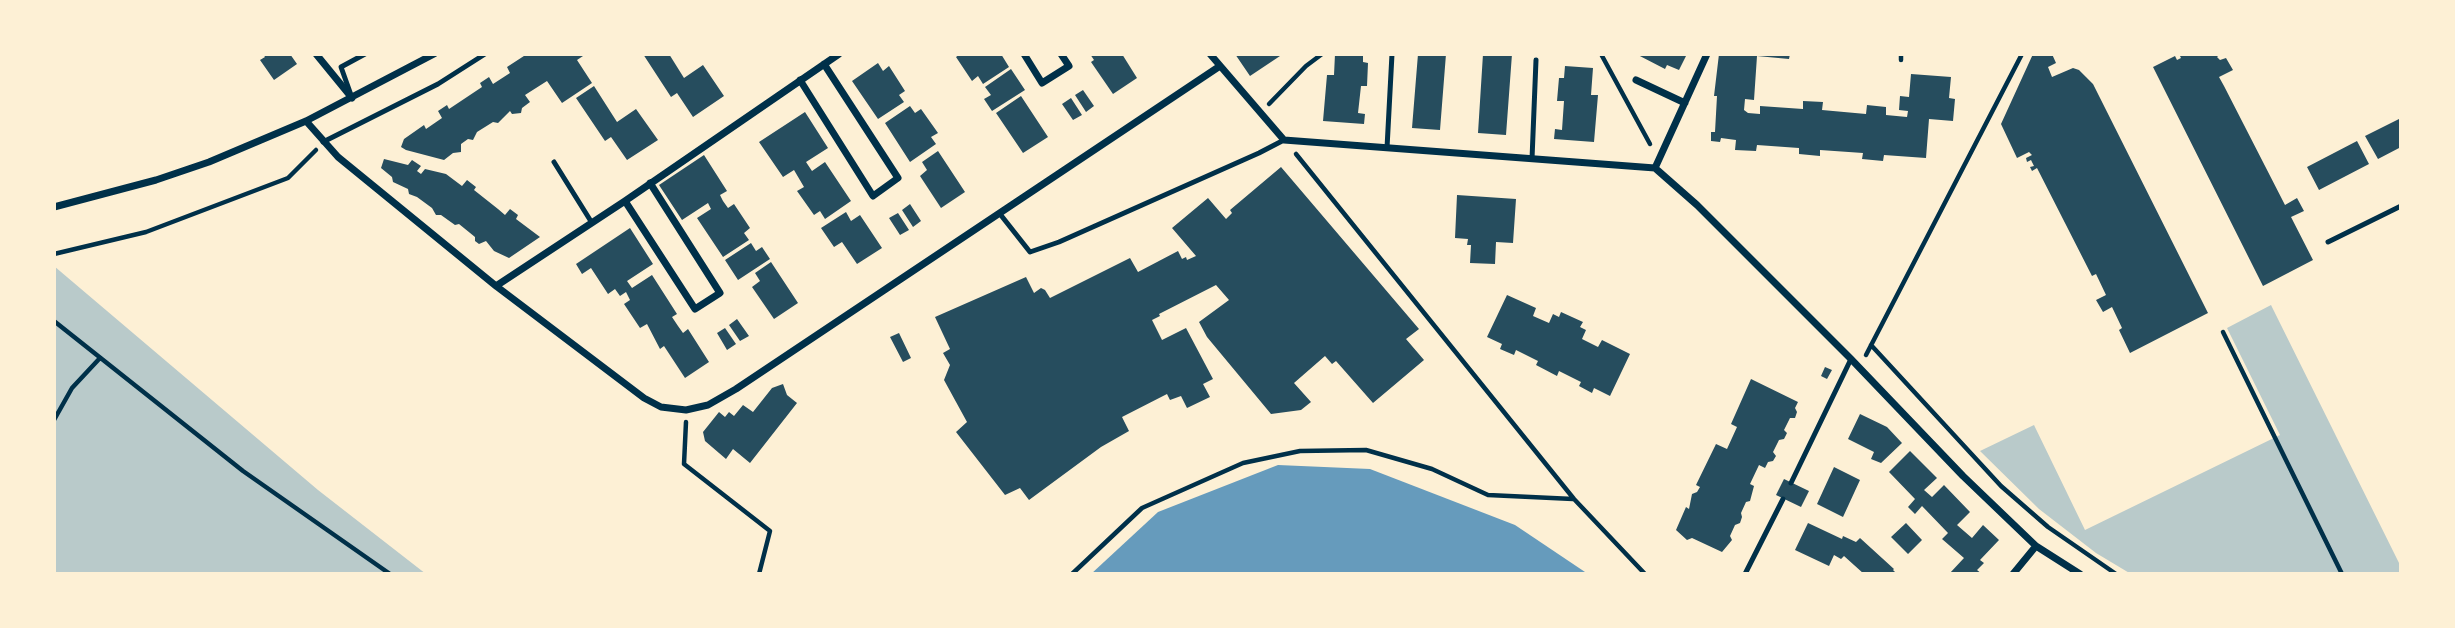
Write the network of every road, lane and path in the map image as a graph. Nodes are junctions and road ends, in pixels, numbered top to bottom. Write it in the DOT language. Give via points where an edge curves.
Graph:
graph roads {
  1 [pos="316,54"];
  2 [pos="365,54"];
  3 [pos="434,54"];
  4 [pos="485,54"];
  5 [pos="1024,54"];
  6 [pos="1061,54"];
  7 [pos="1210,54"];
  8 [pos="1322,54"];
  9 [pos="1392,54"];
  10 [pos="1601,54"];
  11 [pos="1707,54"];
  12 [pos="2022,54"];
  13 [pos="837,55"];
  14 [pos="1536,60"];
  15 [pos="824,64"];
  16 [pos="1220,66"];
  17 [pos="800,80"];
  18 [pos="1636,80"];
  19 [pos="352,98"];
  20 [pos="1685,103"];
  21 [pos="1262,114"];
  22 [pos="306,121"];
  23 [pos="1284,140"];
  24 [pos="323,142"];
  25 [pos="1387,148"];
  26 [pos="1532,159"];
  27 [pos="1659,160"];
  28 [pos="554,162"];
  29 [pos="1655,169"];
  30 [pos="650,183"];
  31 [pos="625,201"];
  32 [pos="2401,206"];
  33 [pos="54,207"];
  34 [pos="1000,214"];
  35 [pos="592,223"];
  36 [pos="2328,242"];
  37 [pos="54,254"];
  38 [pos="496,286"];
  39 [pos="54,321"];
  40 [pos="2223,332"];
  41 [pos="1871,345"];
  42 [pos="100,358"];
  43 [pos="1851,359"];
  44 [pos="1858,368"];
  45 [pos="686,410"];
  46 [pos="54,421"];
  47 [pos="1791,483"];
  48 [pos="1574,499"];
  49 [pos="1783,499"];
  50 [pos="2036,546"];
  51 [pos="390,574"];
  52 [pos="760,574"];
  53 [pos="1072,574"];
  54 [pos="1645,574"];
  55 [pos="1745,574"];
  56 [pos="2013,574"];
  57 [pos="2080,574"];
  58 [pos="2116,574"];
  59 [pos="2343,574"];
  1 -- 19 [label="street"];
  2 -- 19 [label="lane" via="341,67"];
  3 -- 19 [label="street"];
  4 -- 24 [label="lane" via="438,84"];
  5 -- 6 [label="street" via="1042,83 1069,66"];
  7 -- 16 [label="street"];
  8 -- 21 [label="path"];
  9 -- 25 [label="lane"];
  10 -- 27 [label="path"];
  11 -- 20 [label="street"];
  12 -- 41 [label="path"];
  13 -- 15 [label="street"];
  14 -- 26 [label="lane"];
  15 -- 17 [label="street"];
  15 -- 17 [label="street" via="898,178 873,196"];
  16 -- 21 [label="street"];
  16 -- 34 [label="street"];
  17 -- 30 [label="street"];
  18 -- 20 [label="street"];
  19 -- 22 [label="street"];
  20 -- 27 [label="street"];
  21 -- 23 [label="street"];
  22 -- 24 [label="street"];
  22 -- 33 [label="street" via="198,165"];
  23 -- 25 [label="street"];
  23 -- 34 [label="lane" via="1030,252"];
  23 -- 48 [label="path"];
  24 -- 37 [label="path" via="288,178 146,232"];
  24 -- 38 [label="street"];
  25 -- 26 [label="street"];
  26 -- 29 [label="street"];
  27 -- 29 [label="street"];
  28 -- 35 [label="lane"];
  29 -- 43 [label="street" via="1698,205"];
  30 -- 31 [label="street"];
  30 -- 31 [label="street" via="719,293 695,309"];
  31 -- 35 [label="street"];
  32 -- 36 [label="lane"];
  34 -- 45 [label="street" via="736,389 708,405"];
  35 -- 38 [label="street"];
  38 -- 45 [label="street" via="644,398 661,407"];
  39 -- 42 [label="path"];
  40 -- 59 [label="path"];
  41 -- 44 [label="path"];
  41 -- 58 [label="path" via="2001,486 2048,527"];
  42 -- 46 [label="path" via="72,388"];
  42 -- 51 [label="path" via="243,471"];
  43 -- 44 [label="street"];
  43 -- 47 [label="lane"];
  44 -- 50 [label="street"];
  45 -- 52 [label="path" via="684,464 770,531"];
  48 -- 53 [label="path" via="1488,495 1432,469 1366,450 1300,452 1243,463 1142,509"];
  48 -- 54 [label="path"];
  49 -- 55 [label="lane"];
  50 -- 56 [label="street"];
  50 -- 57 [label="street"];
}
